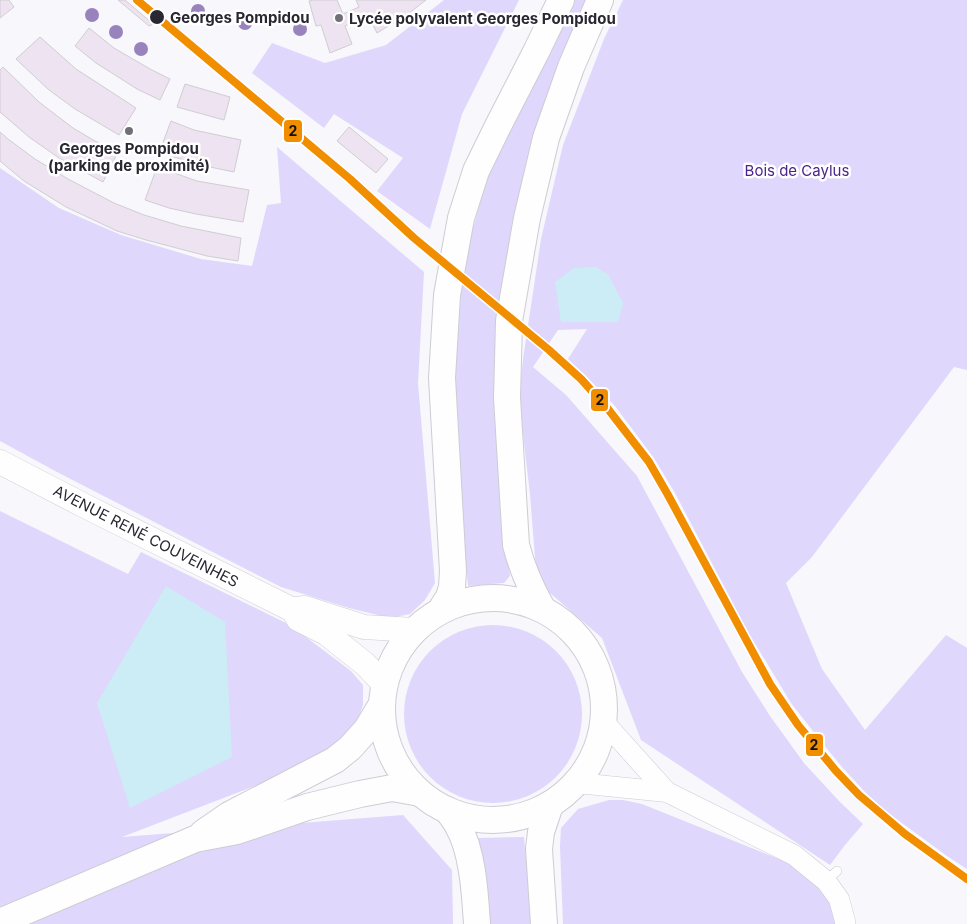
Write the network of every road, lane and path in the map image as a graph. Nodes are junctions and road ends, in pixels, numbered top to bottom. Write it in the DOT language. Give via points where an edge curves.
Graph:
graph roads {
  1 [pos="561,0"];
  2 [pos="600,0"];
  3 [pos="0,462"];
  4 [pos="542,608"];
  5 [pos="293,610"];
  6 [pos="440,612"];
  7 [pos="414,630"];
  8 [pos="383,694"];
  9 [pos="604,722"];
  10 [pos="576,783"];
  11 [pos="667,792"];
  12 [pos="420,793"];
  13 [pos="550,805"];
  14 [pos="447,810"];
  15 [pos="195,839"];
  16 [pos="0,922"];
  17 [pos="477,924"];
  18 [pos="544,924"];
  19 [pos="845,924"];
  1 -- 6 [label="main road" via="476,171 462,218 447,296 442,378 453,571 449,597"];
  2 -- 4 [label="main road" via="571,67 546,138 527,218 510,321 507,398 516,545 521,566"];
  3 -- 5 [label="main road, AVENUE RENÉ COUVEINHES"];
  4 -- 6 [label="main road" via="516,600 490,598 464,601"];
  4 -- 9 [label="main road" via="570,628 591,655 603,688"];
  5 -- 7 [label="main road, AVENUE RENÉ COUVEINHES" via="305,608 364,627"];
  5 -- 8 [label="main road, AVENUE RENÉ COUVEINHES" via="298,619 326,633 366,664"];
  6 -- 7 [label="main road"];
  7 -- 8 [label="main road" via="391,665"];
  8 -- 12 [label="main road" via="384,729 391,753"];
  8 -- 15 [label="main road" via="367,729 335,760 229,815"];
  9 -- 10 [label="main road" via="590,765"];
  9 -- 11 [label="street"];
  10 -- 11 [label="street"];
  10 -- 13 [label="main road"];
  11 -- 19 [label="street" via="832,876"];
  12 -- 14 [label="main road"];
  12 -- 15 [label="main road" via="392,788 360,794 307,807 237,831"];
  13 -- 14 [label="main road" via="517,818 499,820 464,816"];
  13 -- 18 [label="main road" via="539,848"];
  14 -- 17 [label="main road" via="458,826 467,850"];
  15 -- 16 [label="main road"];
}
